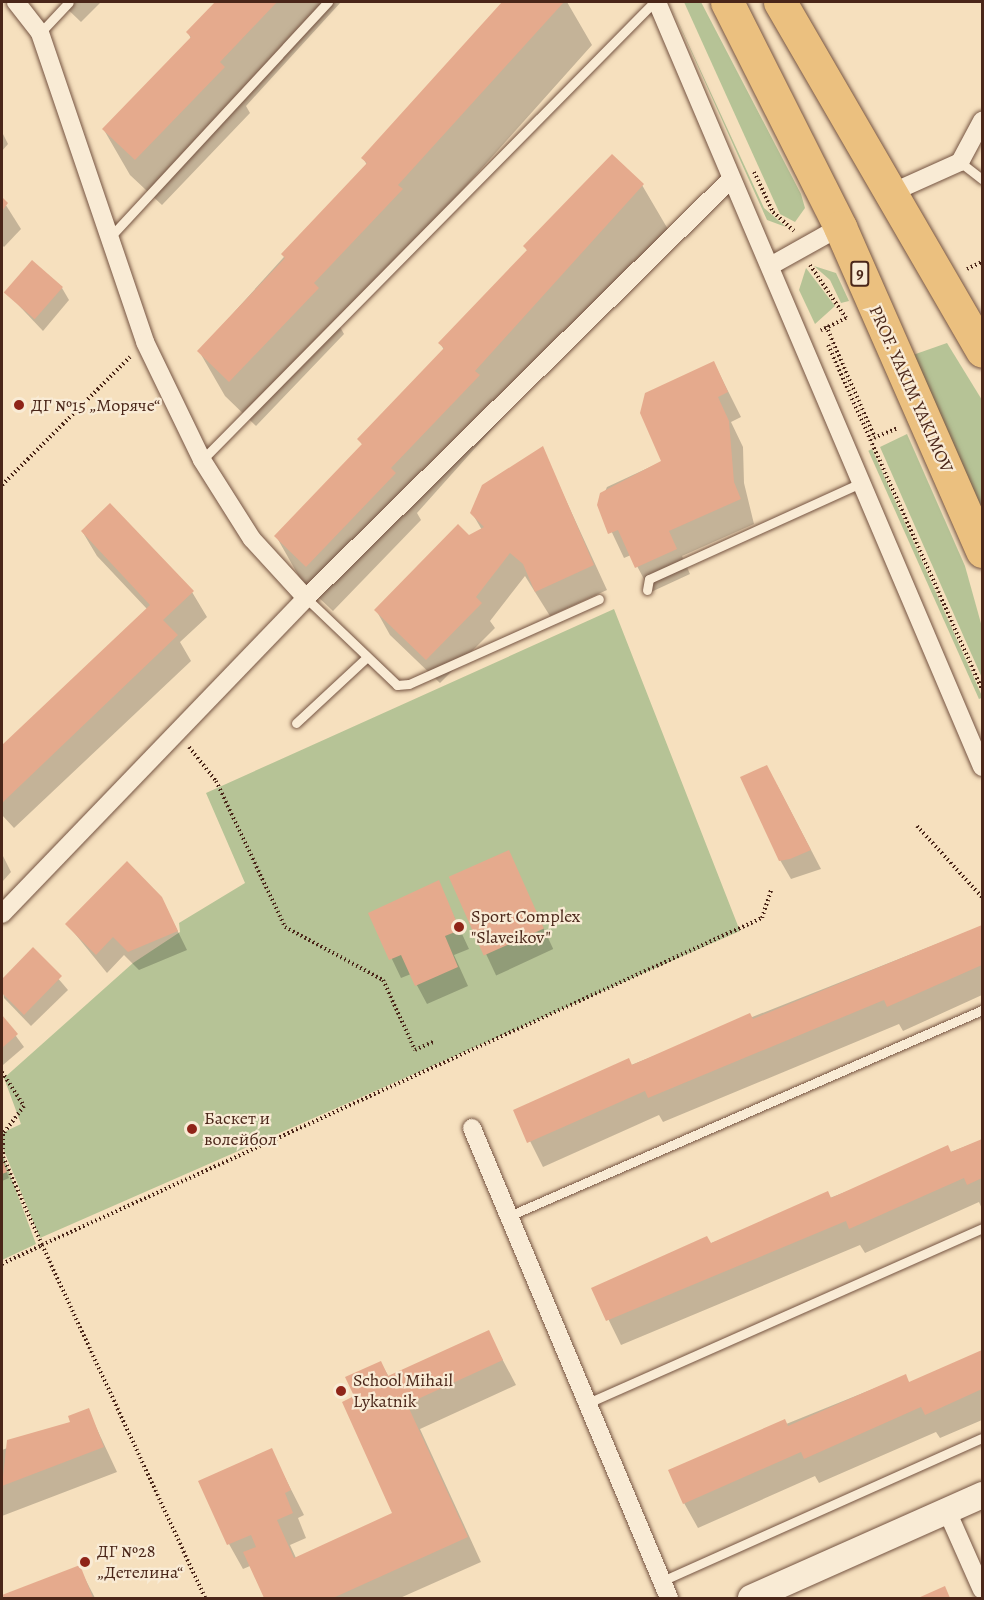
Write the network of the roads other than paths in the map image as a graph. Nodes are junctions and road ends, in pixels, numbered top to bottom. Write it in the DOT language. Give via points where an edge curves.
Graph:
graph roads {
  1 [pos="16,2"];
  2 [pos="69,2"];
  3 [pos="328,2"];
  4 [pos="656,2"];
  5 [pos="727,2"];
  6 [pos="780,2"];
  7 [pos="40,33"];
  8 [pos="982,121"];
  9 [pos="960,162"];
  10 [pos="731,179"];
  11 [pos="982,179"];
  12 [pos="891,193"];
  13 [pos="840,227"];
  14 [pos="112,235"];
  15 [pos="772,265"];
  16 [pos="982,351"];
  17 [pos="202,460"];
  18 [pos="863,482"];
  19 [pos="982,551"];
  20 [pos="647,590"];
  21 [pos="306,598"];
  22 [pos="599,599"];
  23 [pos="367,657"];
  24 [pos="296,723"];
  25 [pos="982,767"];
  26 [pos="2,914"];
  27 [pos="982,1010"];
  28 [pos="471,1128"];
  29 [pos="509,1216"];
  30 [pos="982,1228"];
  31 [pos="590,1402"];
  32 [pos="982,1438"];
  33 [pos="982,1495"];
  34 [pos="947,1511"];
  35 [pos="662,1581"];
  36 [pos="982,1590"];
  37 [pos="669,1599"];
  38 [pos="751,1599"];
  1 -- 7 [label="street"];
  2 -- 7 [label="lane"];
  3 -- 14 [label="lane"];
  4 -- 10 [label="street"];
  4 -- 17 [label="lane"];
  5 -- 13 [label="highway, PROF. YAKIM YAKIMOV / 9"];
  6 -- 12 [label="highway"];
  7 -- 14 [label="street"];
  8 -- 9 [label="street"];
  9 -- 11 [label="lane"];
  9 -- 12 [label="street"];
  10 -- 15 [label="street"];
  10 -- 21 [label="street"];
  12 -- 16 [label="highway"];
  13 -- 15 [label="street"];
  13 -- 19 [label="highway, PROF. YAKIM YAKIMOV / 9"];
  14 -- 17 [label="street" via="145,342"];
  15 -- 18 [label="street"];
  17 -- 21 [label="street" via="252,539"];
  18 -- 20 [label="lane" via="649,579"];
  18 -- 25 [label="street"];
  21 -- 23 [label="lane"];
  21 -- 26 [label="street"];
  22 -- 23 [label="lane" via="409,684 397,685"];
  23 -- 24 [label="lane"];
  27 -- 29 [label="lane"];
  28 -- 29 [label="street"];
  29 -- 31 [label="street"];
  30 -- 31 [label="lane"];
  31 -- 35 [label="street"];
  32 -- 35 [label="lane"];
  33 -- 34 [label="street"];
  34 -- 36 [label="street"];
  34 -- 38 [label="street"];
  35 -- 37 [label="street"];
}
